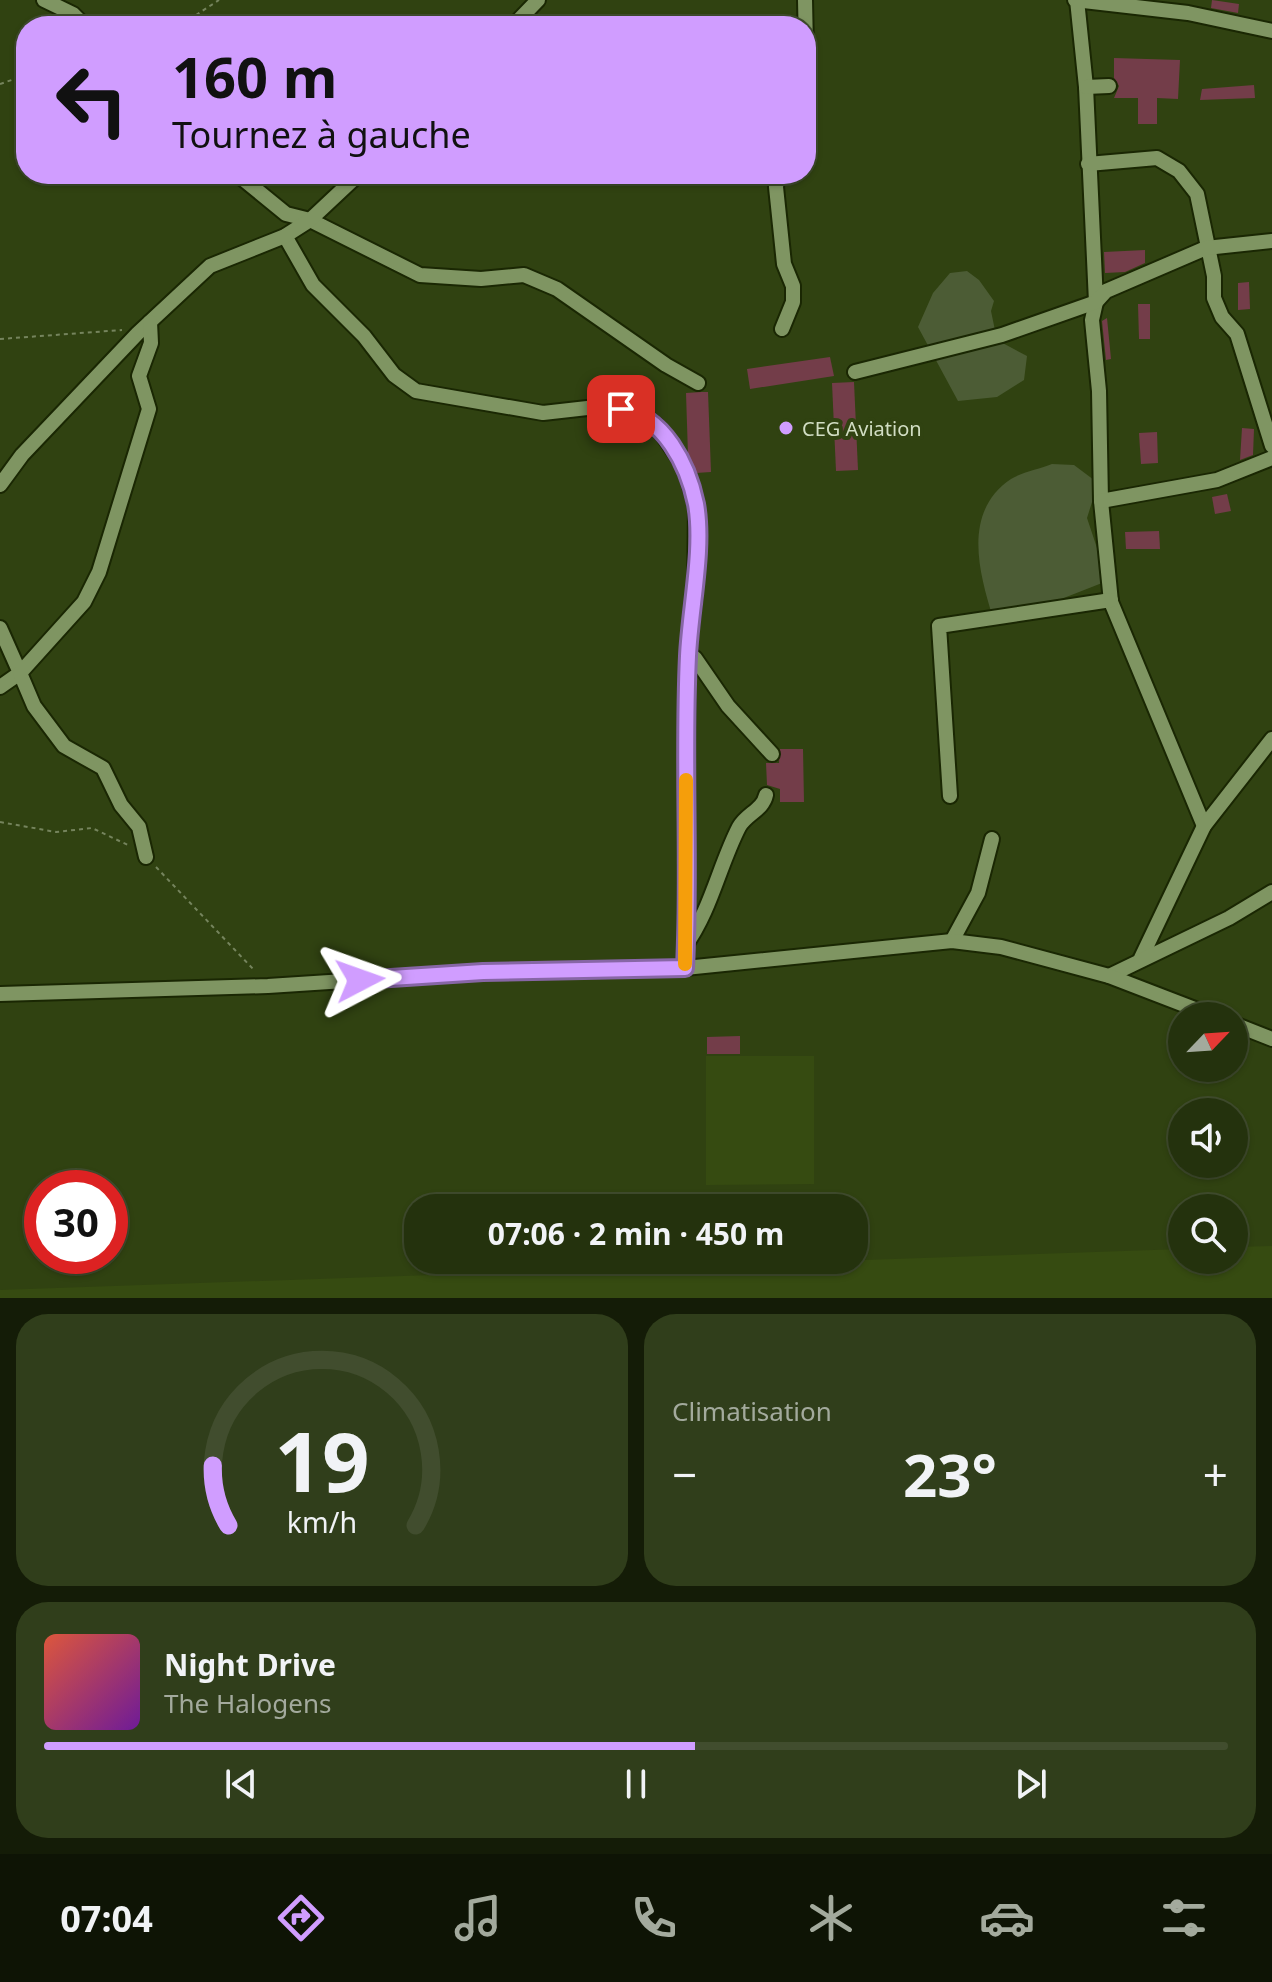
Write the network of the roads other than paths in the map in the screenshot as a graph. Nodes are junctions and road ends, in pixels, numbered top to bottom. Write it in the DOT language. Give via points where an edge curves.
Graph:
graph roads {
  1 [pos="44,0"];
  2 [pos="538,0"];
  3 [pos="1076,0"];
  4 [pos="1122,3"];
  5 [pos="1195,7"];
  6 [pos="75,16"];
  7 [pos="523,16"];
  8 [pos="1272,31"];
  9 [pos="1109,86"];
  10 [pos="1086,87"];
  11 [pos="1088,164"];
  12 [pos="249,184"];
  13 [pos="348,184"];
  14 [pos="776,184"];
  15 [pos="310,220"];
  16 [pos="285,236"];
  17 [pos="1272,241"];
  18 [pos="1206,248"];
  19 [pos="1096,302"];
  20 [pos="150,322"];
  21 [pos="782,329"];
  22 [pos="855,372"];
  23 [pos="698,383"];
  24 [pos="1272,446"];
  25 [pos="1272,458"];
  26 [pos="0,485"];
  27 [pos="1101,501"];
  28 [pos="1111,600"];
  29 [pos="0,628"];
  30 [pos="688,654"];
  31 [pos="20,673"];
  32 [pos="0,687"];
  33 [pos="1272,739"];
  34 [pos="772,754"];
  35 [pos="766,795"];
  36 [pos="950,796"];
  37 [pos="1204,826"];
  38 [pos="992,839"];
  39 [pos="146,857"];
  40 [pos="1272,892"];
  41 [pos="952,941"];
  42 [pos="685,946"];
  43 [pos="1141,958"];
  44 [pos="685,968"];
  45 [pos="1109,976"];
  46 [pos="0,994"];
  47 [pos="1177,1002"];
  48 [pos="1248,1030"];
  49 [pos="1272,1039"];
  1 -- 6 [label="street"];
  2 -- 7 [label="street"];
  3 -- 4 [label="street"];
  3 -- 10 [label="street"];
  4 -- 5 [label="street"];
  5 -- 8 [label="street"];
  9 -- 10 [label="street"];
  10 -- 11 [label="street"];
  11 -- 18 [label="street" via="1157,158 1179,171 1197,194"];
  11 -- 19 [label="street"];
  12 -- 15 [label="street" via="286,214"];
  13 -- 15 [label="street"];
  14 -- 21 [label="street" via="784,264 793,286"];
  15 -- 16 [label="street"];
  15 -- 23 [label="street" via="420,275 524,275 557,289"];
  16 -- 20 [label="street" via="210,266"];
  16 -- 30 [label="street" via="313,285 394,375 416,391 543,413 605,406 637,412 656,425 684,466 696,506"];
  17 -- 18 [label="street"];
  18 -- 19 [label="street" via="1106,291"];
  18 -- 24 [label="street" via="1214,298 1237,334"];
  19 -- 22 [label="street" via="1002,335"];
  19 -- 27 [label="street" via="1092,320"];
  20 -- 26 [label="street" via="22,455"];
  20 -- 31 [label="street" via="151,343 139,376 149,409 99,572 84,602"];
  25 -- 27 [label="street" via="1217,480"];
  27 -- 28 [label="street"];
  28 -- 36 [label="street" via="939,626"];
  28 -- 37 [label="street"];
  29 -- 31 [label="street"];
  30 -- 34 [label="street"];
  30 -- 42 [label="street"];
  31 -- 32 [label="street"];
  31 -- 39 [label="street" via="34,706 64,746 103,768 139,827"];
  33 -- 37 [label="street"];
  35 -- 42 [label="street" via="740,825"];
  37 -- 43 [label="street"];
  38 -- 41 [label="street" via="978,893"];
  40 -- 43 [label="street"];
  41 -- 44 [label="street"];
  41 -- 45 [label="street" via="1001,947"];
  42 -- 44 [label="street"];
  43 -- 45 [label="street"];
  44 -- 46 [label="street"];
  45 -- 47 [label="street"];
  48 -- 49 [label="street"];
}
